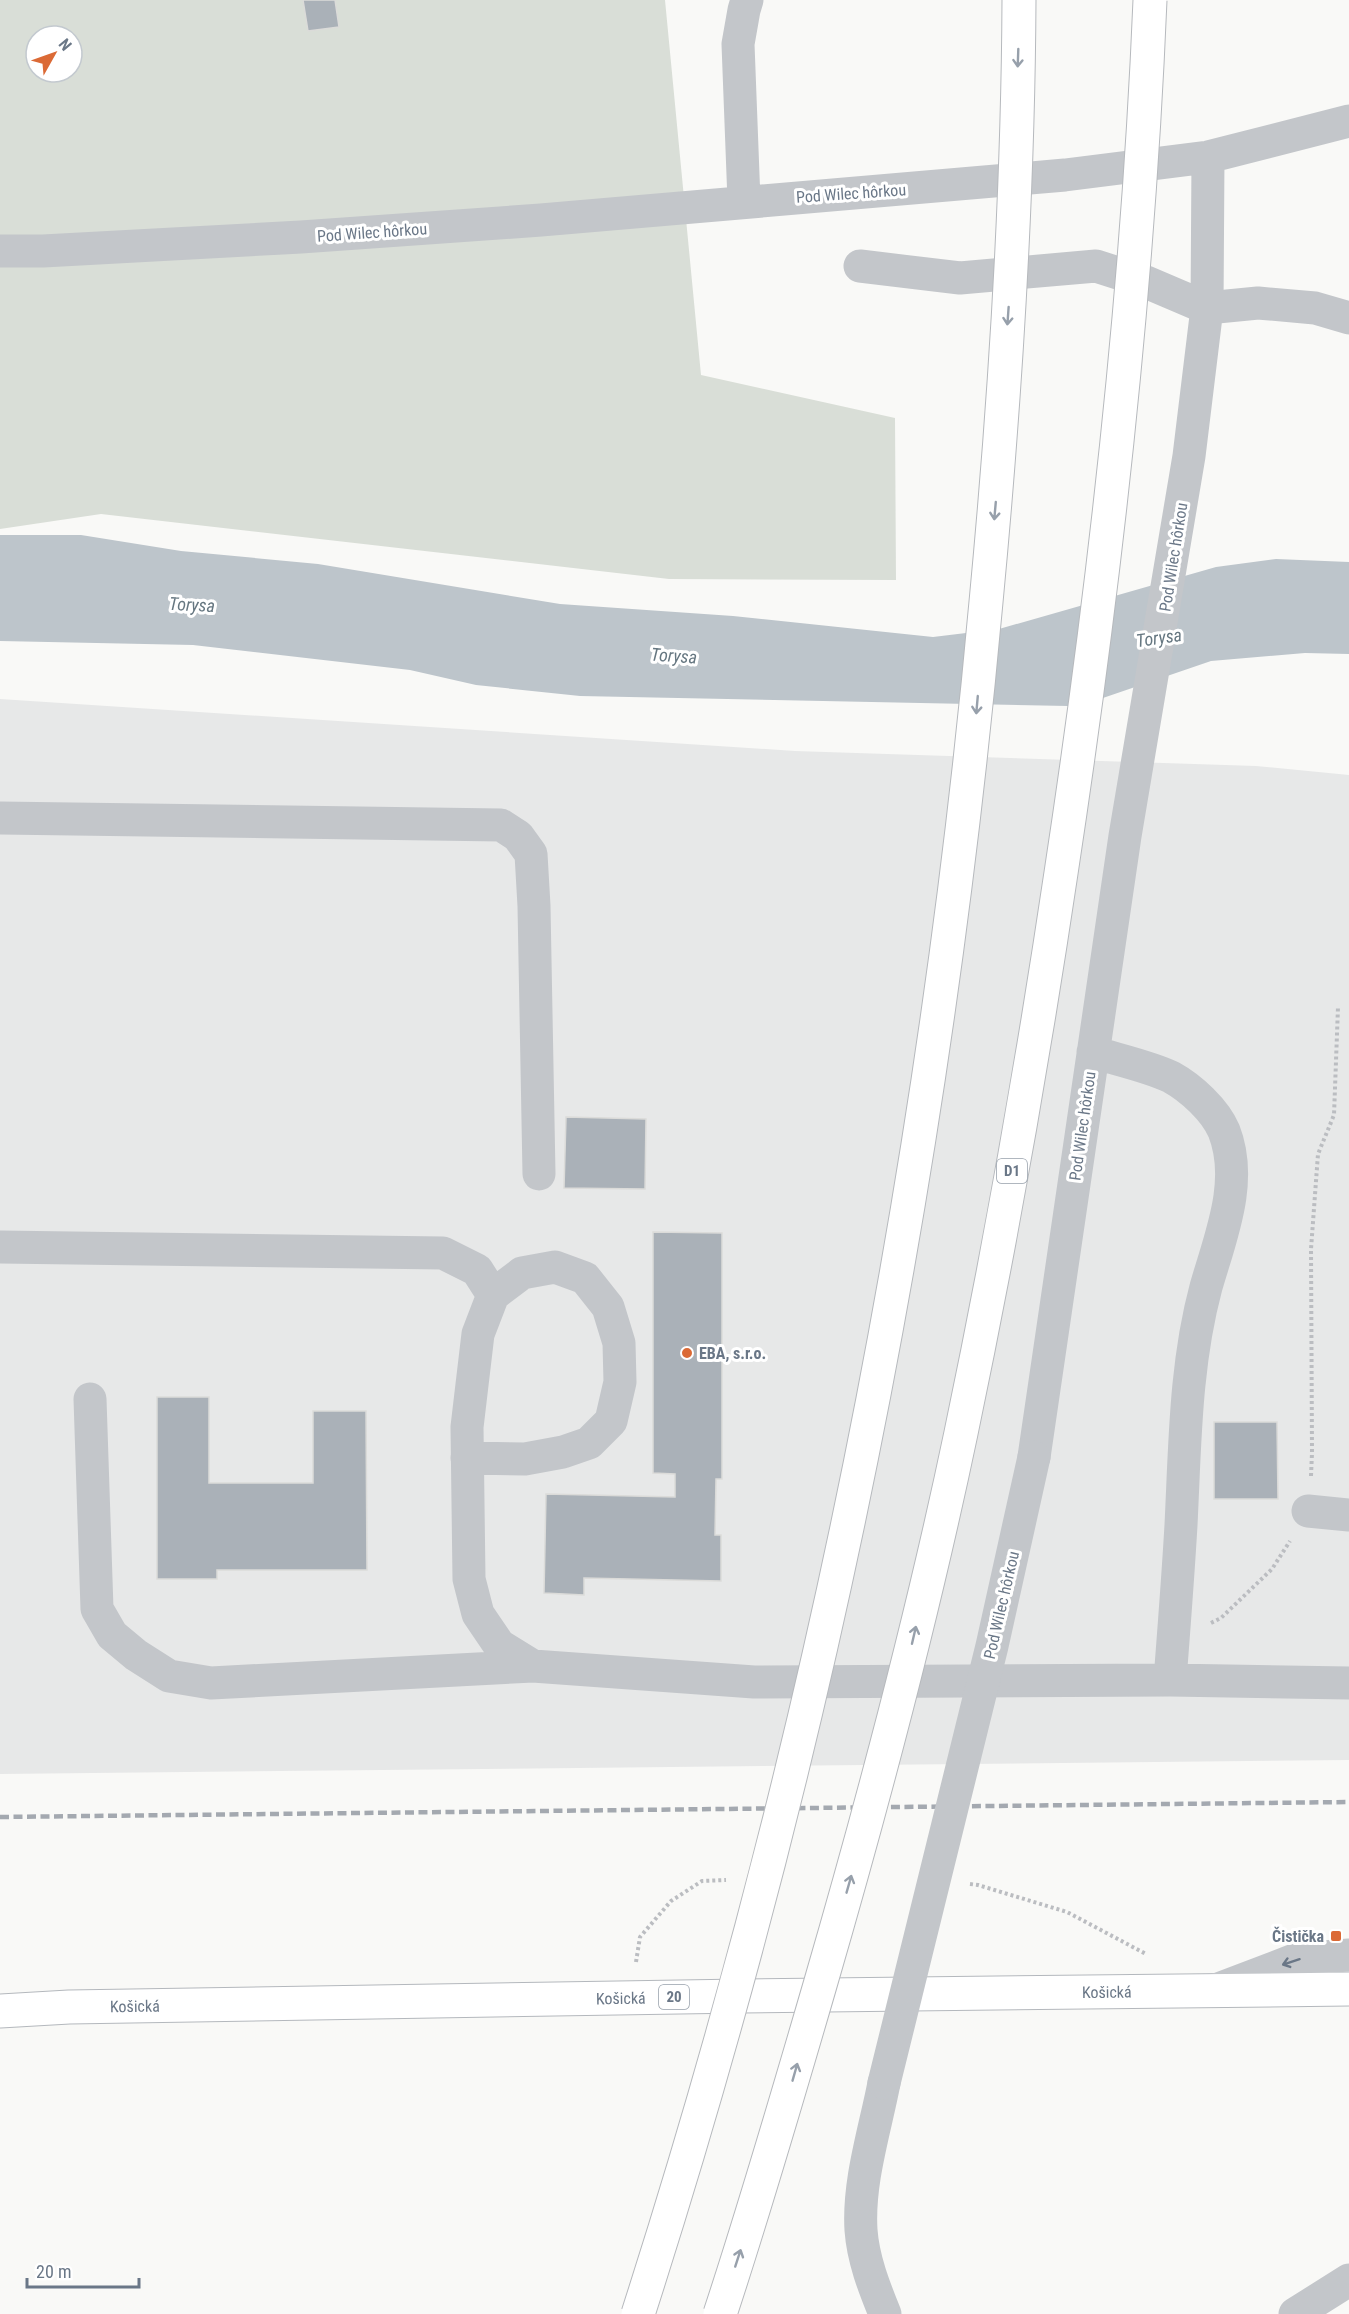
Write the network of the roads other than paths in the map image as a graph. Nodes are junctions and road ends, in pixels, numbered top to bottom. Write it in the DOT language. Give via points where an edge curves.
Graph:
graph roads {
  1 [pos="747,0"];
  2 [pos="1019,0"];
  3 [pos="1150,0"];
  4 [pos="1349,121"];
  5 [pos="1208,157"];
  6 [pos="744,201"];
  7 [pos="0,250"];
  8 [pos="860,266"];
  9 [pos="1207,308"];
  10 [pos="1349,318"];
  11 [pos="0,818"];
  12 [pos="1093,1052"];
  13 [pos="539,1174"];
  14 [pos="0,1247"];
  15 [pos="493,1295"];
  16 [pos="90,1399"];
  17 [pos="467,1458"];
  18 [pos="1308,1511"];
  19 [pos="1349,1515"];
  20 [pos="534,1666"];
  21 [pos="1170,1680"];
  22 [pos="1349,1683"];
  23 [pos="1349,1955"];
  24 [pos="1349,1989"];
  25 [pos="1216,1990"];
  26 [pos="0,2012"];
  27 [pos="1349,2280"];
  28 [pos="638,2314"];
  29 [pos="720,2314"];
  30 [pos="885,2314"];
  31 [pos="1295,2314"];
  1 -- 6 [label="street" via="738,44"];
  2 -- 28 [label="main road, one-way, bridge" via="1012,255 999,461 974,732 916,1168 818,1667 758,1906 681,2180"];
  29 -- 3 [label="main road, D1, one-way, bridge" via="853,1872 908,1664 960,1438 1007,1205 1082,734 1108,536 1136,230"];
  4 -- 5 [label="street, Pod Wilec hôrkou"];
  5 -- 6 [label="street, Pod Wilec hôrkou" via="1065,175"];
  5 -- 9 [label="street, Pod Wilec hôrkou"];
  6 -- 7 [label="street, Pod Wilec hôrkou" via="301,237"];
  8 -- 9 [label="street" via="960,278 1096,266"];
  9 -- 10 [label="street" via="1269,304 1315,308"];
  9 -- 12 [label="street, Pod Wilec hôrkou" via="1189,456"];
  11 -- 13 [label="street" via="501,825 518,836 531,854"];
  12 -- 21 [label="street" via="1171,1077 1208,1105 1224,1131 1231,1167 1230,1201 1202,1304 1184,1424"];
  12 -- 30 [label="street, Pod Wilec hôrkou, bridge" via="1034,1457 864,2181 861,2229 869,2274"];
  14 -- 15 [label="street" via="443,1253 477,1270"];
  15 -- 17 [label="street" via="478,1334"];
  15 -- 17 [label="street" via="522,1273 555,1267 585,1278 608,1307 619,1343 620,1382 611,1421 588,1443 525,1459"];
  16 -- 20 [label="street" via="97,1609 112,1635 169,1676 211,1683"];
  17 -- 20 [label="street" via="469,1579 478,1614 499,1645"];
  18 -- 19 [label="street"];
  20 -- 21 [label="street" via="754,1682"];
  21 -- 22 [label="street"];
  23 -- 25 [label="street, one-way" via="1297,1959"];
  24 -- 25 [label="main road, Košická / 20"];
  25 -- 26 [label="main road, Košická / 20" via="116,2006"];
  27 -- 31 [label="street"];
}
